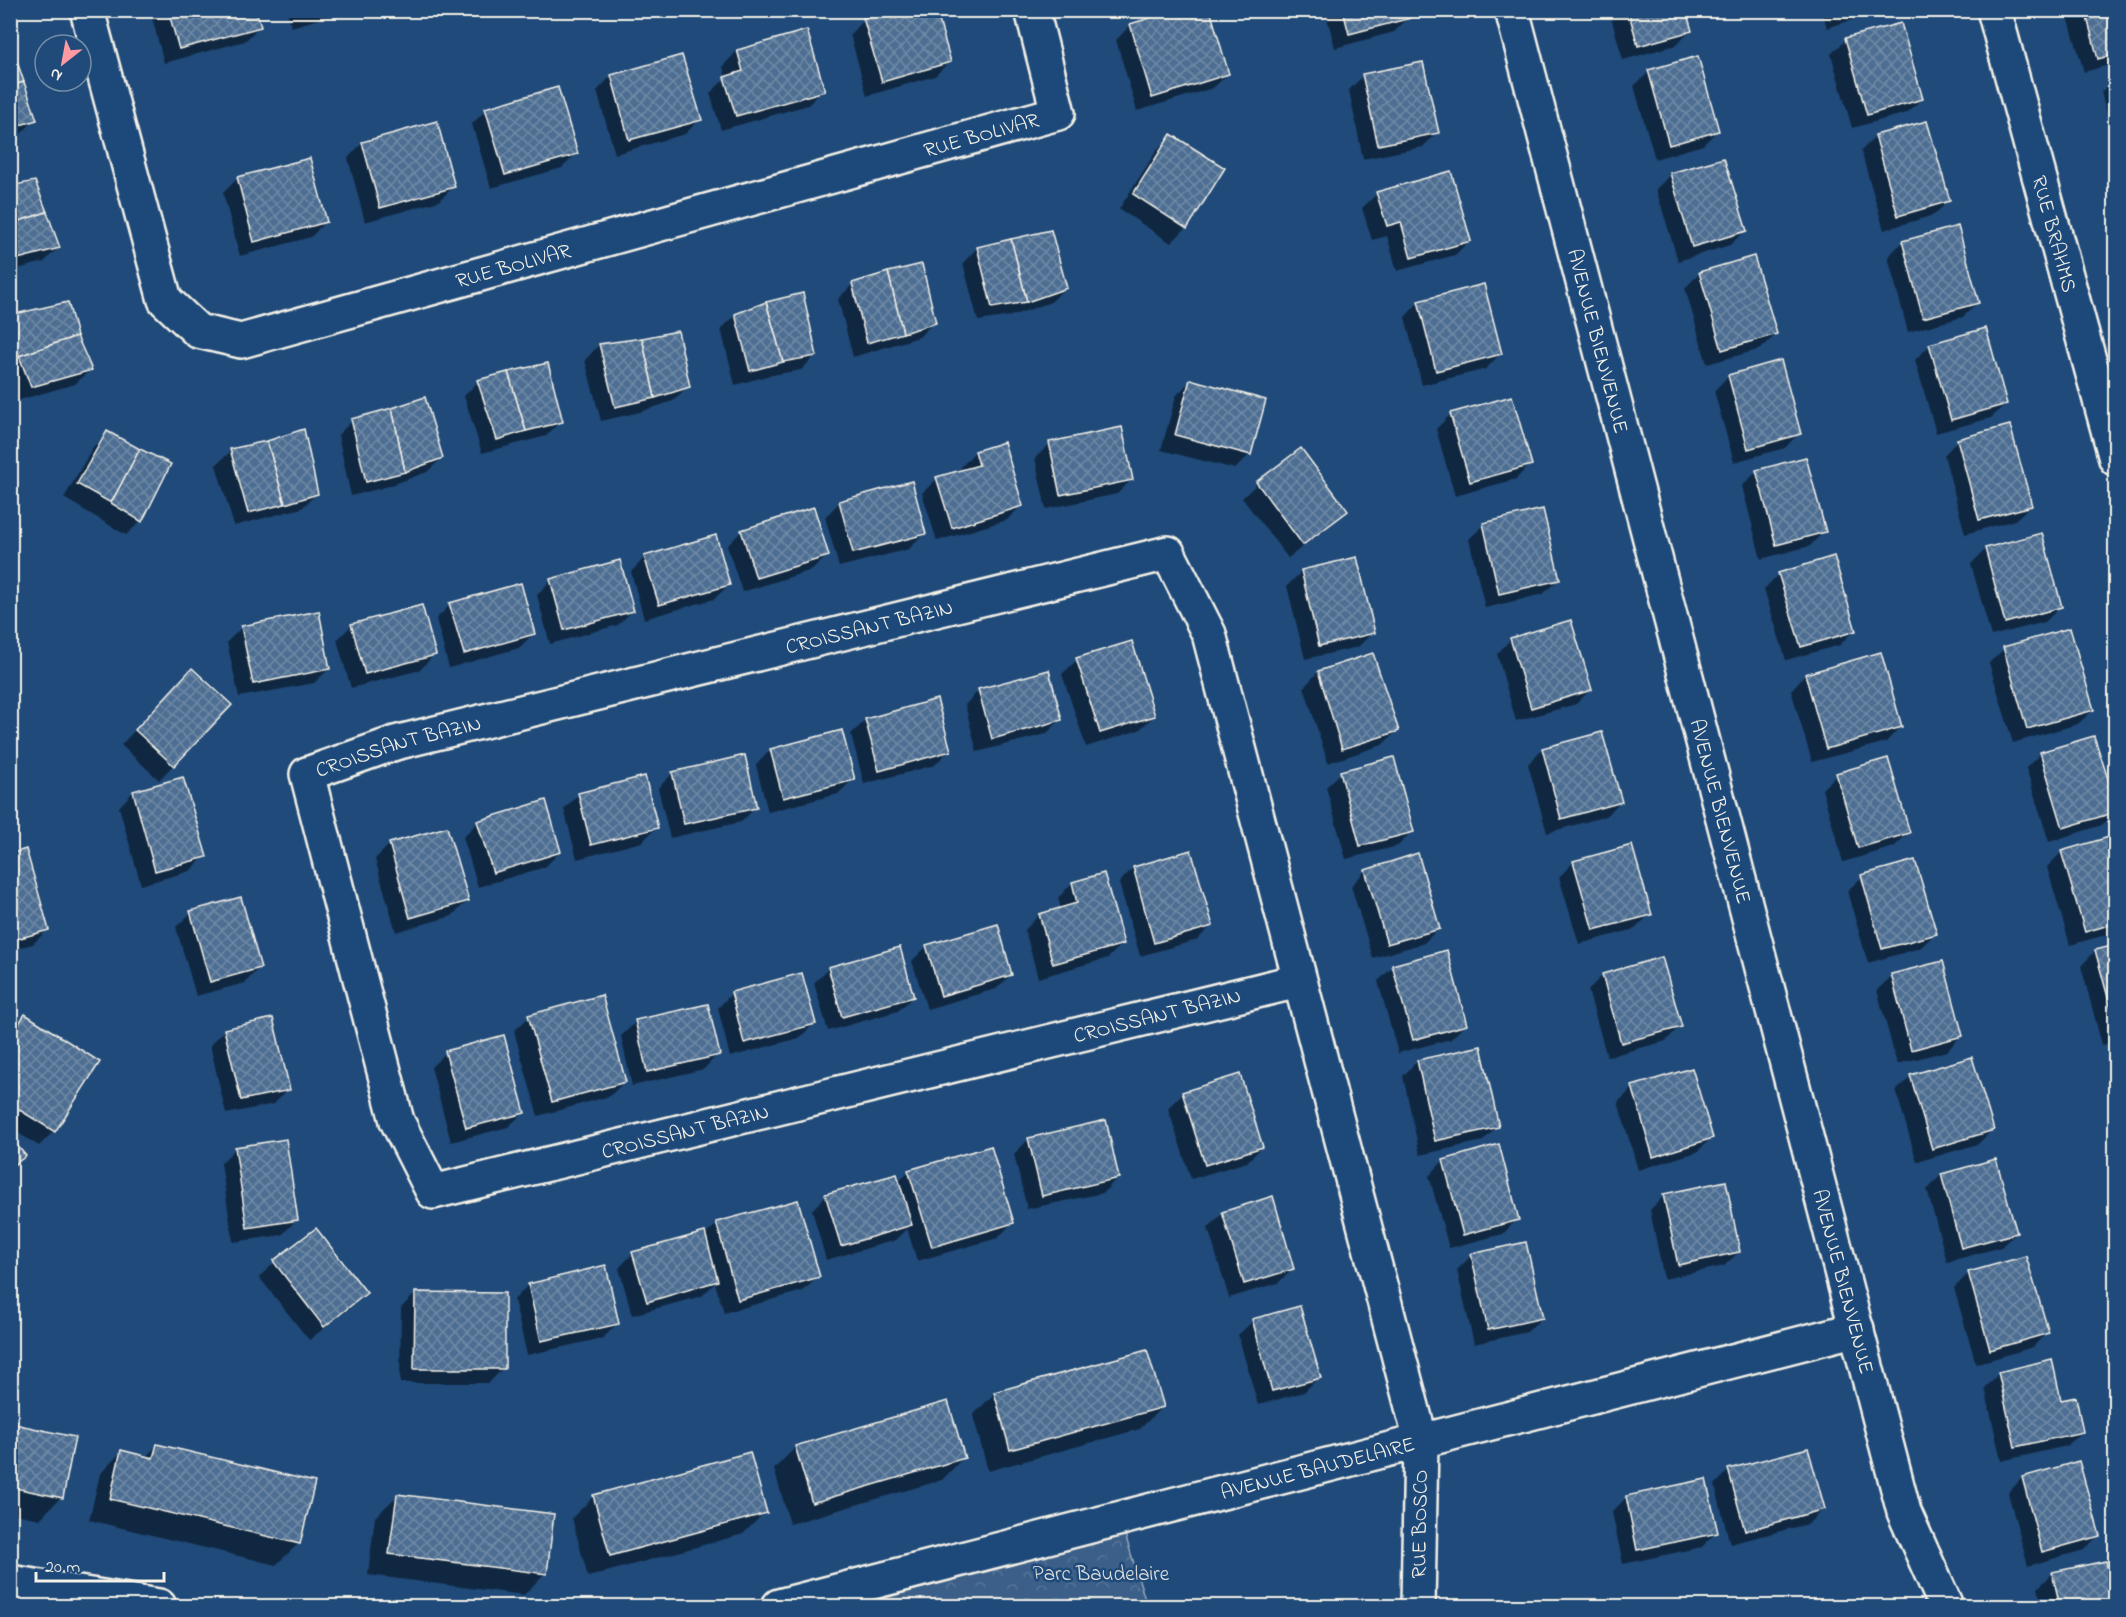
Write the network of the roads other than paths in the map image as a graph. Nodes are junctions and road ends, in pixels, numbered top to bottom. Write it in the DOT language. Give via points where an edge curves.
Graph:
graph roads {
  1 [pos="87,10"];
  2 [pos="1032,10"];
  3 [pos="1512,10"];
  4 [pos="1994,10"];
  5 [pos="2115,459"];
  6 [pos="1298,981"];
  7 [pos="1857,1329"];
  8 [pos="1420,1441"];
  9 [pos="10,1582"];
  10 [pos="159,1606"];
  11 [pos="779,1606"];
  12 [pos="1418,1606"];
  13 [pos="1946,1606"];
  1 -- 2 [label="street, RUE BOLIVAR" via="165,300 198,331 241,341 1059,112"];
  3 -- 7 [label="street, AVENUE BIENVENUE"];
  4 -- 5 [label="street, RUE BRAHMS"];
  6 -- 6 [label="street, CROISSANT BAZIN" via="433,1192 397,1121 307,774 395,743 1168,553 1209,634"];
  6 -- 8 [label="street, CROISSANT BAZIN"];
  7 -- 8 [label="street, AVENUE BAUDELAIRE"];
  7 -- 13 [label="street, AVENUE BIENVENUE" via="1904,1512"];
  8 -- 11 [label="street, AVENUE BAUDELAIRE"];
  8 -- 12 [label="street, RUE BOSCO"];
  9 -- 10 [label="street"];
}
